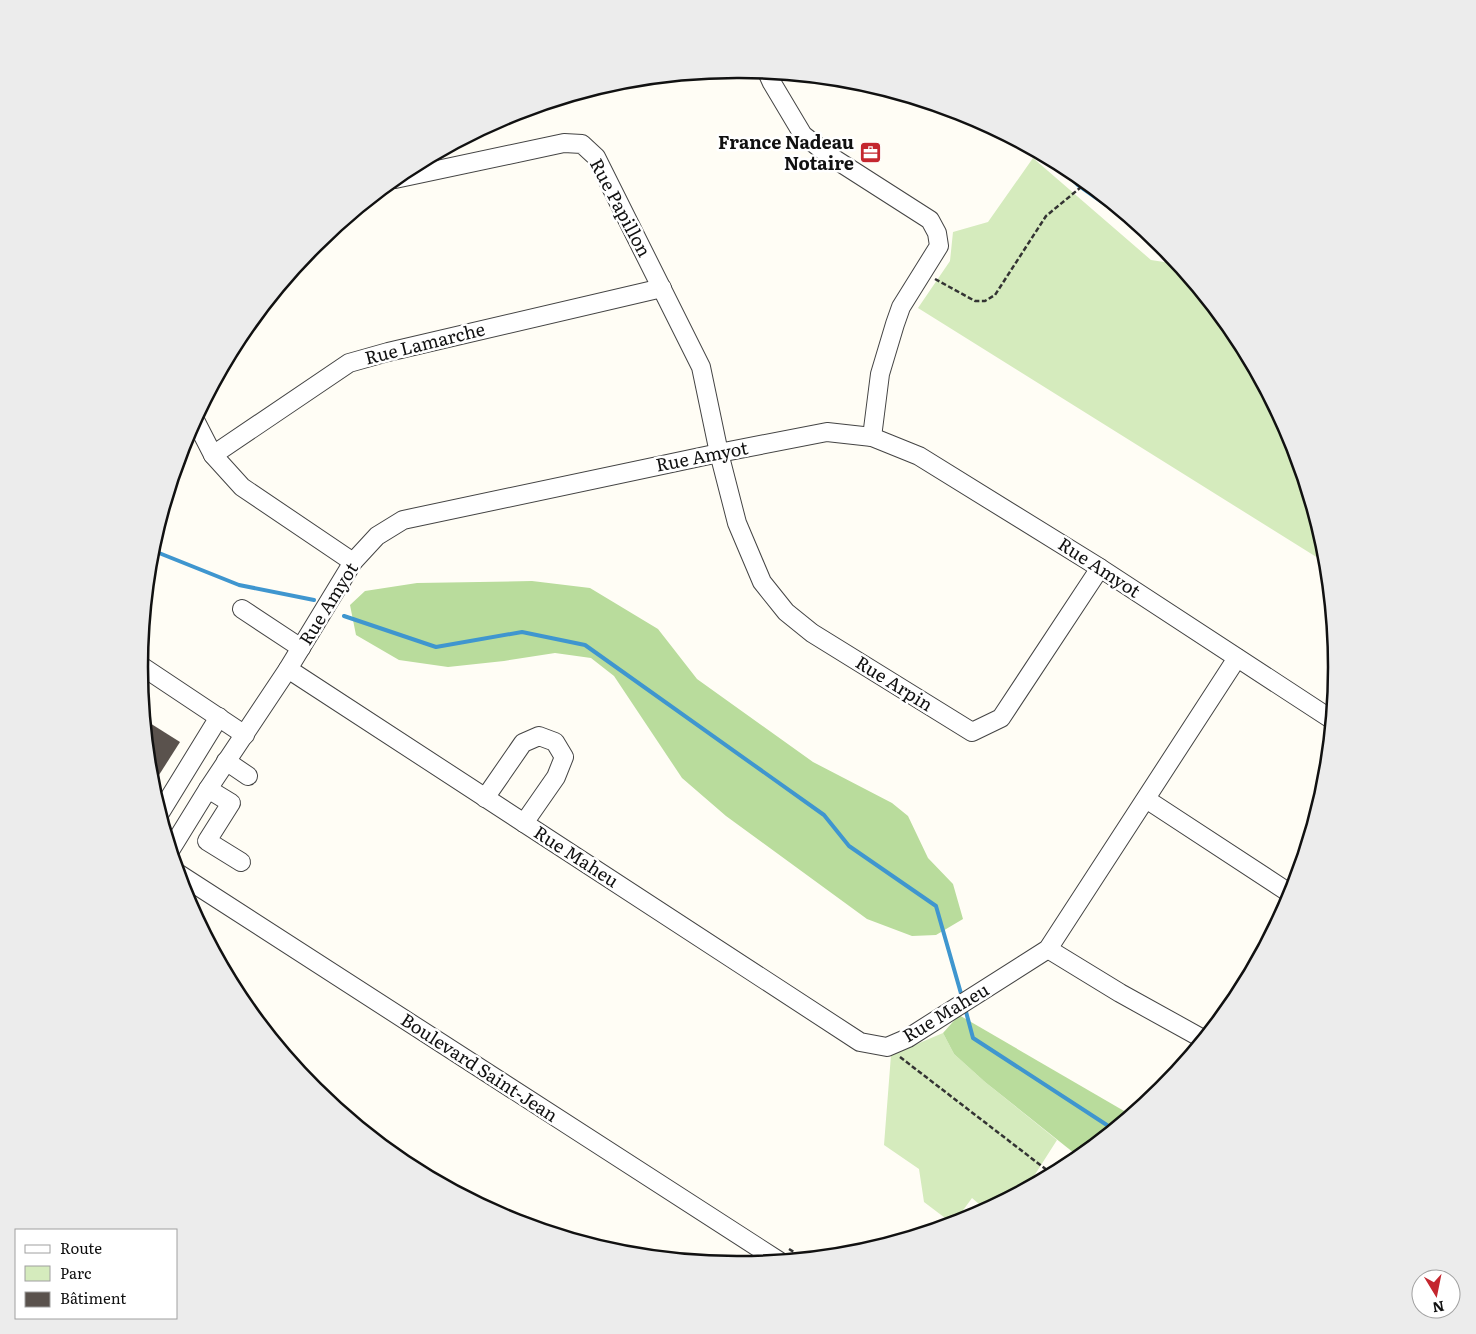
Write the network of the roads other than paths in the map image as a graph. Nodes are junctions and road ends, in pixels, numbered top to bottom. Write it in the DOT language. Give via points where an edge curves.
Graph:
graph roads {
  1 [pos="770,79"];
  2 [pos="413,175"];
  3 [pos="662,288"];
  4 [pos="199,428"];
  5 [pos="872,437"];
  6 [pos="719,453"];
  7 [pos="213,456"];
  8 [pos="353,562"];
  9 [pos="1100,568"];
  10 [pos="242,610"];
  11 [pos="301,648"];
  12 [pos="1237,658"];
  13 [pos="288,669"];
  14 [pos="148,670"];
  15 [pos="1325,715"];
  16 [pos="219,717"];
  17 [pos="244,735"];
  18 [pos="226,761"];
  19 [pos="248,776"];
  20 [pos="178,784"];
  21 [pos="205,794"];
  22 [pos="485,798"];
  23 [pos="1146,799"];
  24 [pos="165,804"];
  25 [pos="524,822"];
  26 [pos="176,842"];
  27 [pos="241,862"];
  28 [pos="190,884"];
  29 [pos="1284,890"];
  30 [pos="1048,949"];
  31 [pos="1198,1036"];
  32 [pos="770,1255"];
  1 -- 5 [label="street" via="803,135 930,220 937,233 939,246 895,324 880,374"];
  2 -- 3 [label="street, Rue Papillon" via="564,143 582,144 596,157"];
  3 -- 6 [label="street, Rue Papillon" via="701,367"];
  3 -- 7 [label="street, Rue Lamarche" via="349,362"];
  4 -- 7 [label="street"];
  5 -- 6 [label="street, Rue Amyot" via="827,432"];
  5 -- 9 [label="street, Rue Amyot" via="919,456"];
  6 -- 8 [label="street, Rue Amyot" via="403,520 377,536"];
  6 -- 9 [label="street, Rue Arpin" via="737,522 762,582 786,612 812,633 972,732 1001,718"];
  7 -- 8 [label="street" via="242,487"];
  8 -- 11 [label="street, Rue Amyot"];
  9 -- 12 [label="street, Rue Amyot"];
  10 -- 11 [label="street"];
  11 -- 13 [label="street, Rue Amyot"];
  12 -- 15 [label="street, Rue Amyot"];
  12 -- 23 [label="street, Rue Maheu"];
  13 -- 17 [label="street, Rue Amyot"];
  13 -- 22 [label="street, Rue Maheu"];
  14 -- 16 [label="street"];
  16 -- 17 [label="street"];
  16 -- 20 [label="street"];
  17 -- 18 [label="street, Rue Amyot"];
  18 -- 19 [label="street"];
  18 -- 21 [label="street, Rue Amyot"];
  20 -- 21 [label="street"];
  20 -- 24 [label="street"];
  21 -- 26 [label="street, Rue Amyot"];
  21 -- 27 [label="street" via="231,803 207,841"];
  22 -- 25 [label="street, Rue Maheu"];
  22 -- 25 [label="street, Rue Maheu" via="523,743 539,736 555,742 564,757 556,777"];
  23 -- 29 [label="street"];
  23 -- 30 [label="street, Rue Maheu"];
  25 -- 30 [label="street, Rue Maheu" via="860,1042 887,1047 908,1038"];
  28 -- 32 [label="street, Boulevard Saint-Jean"];
  30 -- 31 [label="street"];
}
